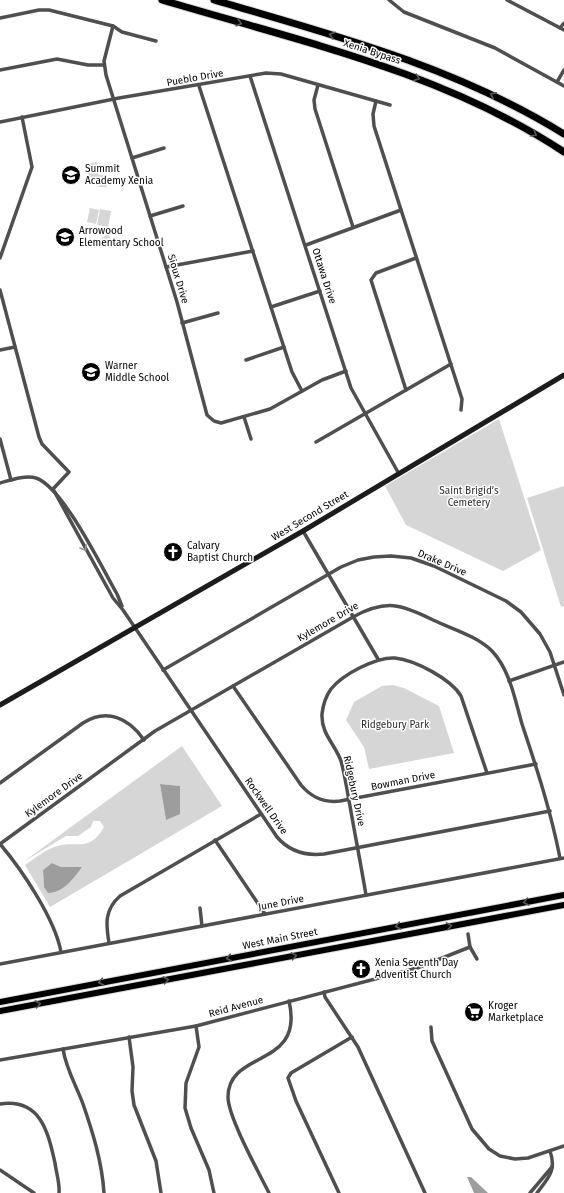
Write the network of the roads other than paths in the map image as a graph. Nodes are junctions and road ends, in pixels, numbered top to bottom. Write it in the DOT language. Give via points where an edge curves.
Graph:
graph roads {
  1 [pos="153,0"];
  2 [pos="162,0"];
  3 [pos="214,0"];
  4 [pos="390,0"];
  5 [pos="507,0"];
  6 [pos="0,18"];
  7 [pos="226,19"];
  8 [pos="564,23"];
  9 [pos="113,26"];
  10 [pos="562,29"];
  11 [pos="156,41"];
  12 [pos="104,65"];
  13 [pos="0,70"];
  14 [pos="564,70"];
  15 [pos="250,76"];
  16 [pos="557,82"];
  17 [pos="318,85"];
  18 [pos="199,86"];
  19 [pos="564,86"];
  20 [pos="113,99"];
  21 [pos="376,101"];
  22 [pos="390,105"];
  23 [pos="22,117"];
  24 [pos="0,122"];
  25 [pos="564,134"];
  26 [pos="164,148"];
  27 [pos="564,152"];
  28 [pos="132,158"];
  29 [pos="183,206"];
  30 [pos="401,210"];
  31 [pos="150,216"];
  32 [pos="353,228"];
  33 [pos="306,246"];
  34 [pos="253,251"];
  35 [pos="0,258"];
  36 [pos="416,258"];
  37 [pos="166,267"];
  38 [pos="0,290"];
  39 [pos="320,291"];
  40 [pos="271,307"];
  41 [pos="218,313"];
  42 [pos="182,323"];
  43 [pos="15,347"];
  44 [pos="284,347"];
  45 [pos="0,350"];
  46 [pos="246,360"];
  47 [pos="451,364"];
  48 [pos="346,371"];
  49 [pos="564,375"];
  50 [pos="406,390"];
  51 [pos="302,391"];
  52 [pos="461,410"];
  53 [pos="365,413"];
  54 [pos="244,417"];
  55 [pos="0,439"];
  56 [pos="251,439"];
  57 [pos="316,442"];
  58 [pos="399,474"];
  59 [pos="11,480"];
  60 [pos="0,483"];
  61 [pos="53,489"];
  62 [pos="303,531"];
  63 [pos="328,574"];
  64 [pos="353,616"];
  65 [pos="135,628"];
  66 [pos="378,659"];
  67 [pos="564,662"];
  68 [pos="554,666"];
  69 [pos="163,670"];
  70 [pos="509,681"];
  71 [pos="233,686"];
  72 [pos="564,695"];
  73 [pos="0,705"];
  74 [pos="191,710"];
  75 [pos="144,740"];
  76 [pos="536,764"];
  77 [pos="487,773"];
  78 [pos="0,783"];
  79 [pos="348,799"];
  80 [pos="550,811"];
  81 [pos="261,814"];
  82 [pos="215,840"];
  83 [pos="0,844"];
  84 [pos="357,847"];
  85 [pos="562,858"];
  86 [pos="366,895"];
  87 [pos="564,895"];
  88 [pos="564,905"];
  89 [pos="200,908"];
  90 [pos="265,914"];
  91 [pos="202,926"];
  92 [pos="468,934"];
  93 [pos="109,944"];
  94 [pos="470,948"];
  95 [pos="61,952"];
  96 [pos="476,959"];
  97 [pos="0,964"];
  98 [pos="324,992"];
  99 [pos="289,1001"];
  100 [pos="0,1002"];
  101 [pos="0,1011"];
  102 [pos="196,1026"];
  103 [pos="431,1027"];
  104 [pos="352,1036"];
  105 [pos="129,1037"];
  106 [pos="63,1049"];
  107 [pos="0,1060"];
  108 [pos="0,1104"];
  109 [pos="564,1146"];
  110 [pos="550,1152"];
  111 [pos="553,1166"];
  112 [pos="0,1170"];
  113 [pos="34,1193"];
  114 [pos="59,1193"];
  115 [pos="104,1193"];
  116 [pos="161,1193"];
  117 [pos="214,1193"];
  118 [pos="268,1193"];
  119 [pos="339,1193"];
  120 [pos="425,1193"];
  121 [pos="530,1193"];
  122 [pos="537,1193"];
  1 -- 7 [label="highway"];
  2 -- 7 [label="highway, Xenia Bypass"];
  25 -- 3 [label="highway, Xenia Bypass, one-way" via="493,95 430,67"];
  4 -- 16 [label="street" via="404,12 495,48"];
  5 -- 10 [label="street" via="518,3"];
  6 -- 9 [label="street" via="44,10"];
  7 -- 27 [label="highway, Xenia Bypass, one-way" via="358,58 434,84 490,110"];
  8 -- 10 [label="street"];
  9 -- 11 [label="street" via="122,32"];
  9 -- 12 [label="street, Sioux Drive"];
  12 -- 13 [label="street" via="88,65 57,59"];
  12 -- 20 [label="street, Sioux Drive"];
  14 -- 16 [label="street"];
  15 -- 17 [label="street, Pueblo Drive" via="281,74"];
  15 -- 18 [label="street, Pueblo Drive"];
  15 -- 33 [label="street, Ottawa Drive"];
  16 -- 19 [label="street"];
  17 -- 21 [label="street, Pueblo Drive"];
  17 -- 32 [label="street" via="314,100 315,109"];
  18 -- 20 [label="street, Pueblo Drive"];
  18 -- 34 [label="street"];
  20 -- 23 [label="street, Pueblo Drive"];
  20 -- 28 [label="street, Sioux Drive"];
  21 -- 22 [label="street, Pueblo Drive"];
  21 -- 30 [label="street" via="374,126"];
  23 -- 24 [label="street, Pueblo Drive"];
  23 -- 35 [label="street" via="32,167"];
  26 -- 28 [label="street"];
  28 -- 31 [label="street, Sioux Drive"];
  29 -- 31 [label="street"];
  30 -- 32 [label="street"];
  30 -- 36 [label="street"];
  31 -- 37 [label="street, Sioux Drive"];
  32 -- 33 [label="street"];
  33 -- 39 [label="street, Ottawa Drive"];
  34 -- 37 [label="street"];
  34 -- 40 [label="street"];
  36 -- 47 [label="street"];
  36 -- 50 [label="street" via="376,273 371,280"];
  37 -- 42 [label="street, Sioux Drive"];
  38 -- 43 [label="street"];
  39 -- 40 [label="street"];
  39 -- 48 [label="street, Ottawa Drive"];
  40 -- 44 [label="street"];
  41 -- 42 [label="street"];
  42 -- 54 [label="street, Sioux Drive" via="207,415 221,423"];
  43 -- 45 [label="street"];
  43 -- 61 [label="street" via="39,438 69,472"];
  44 -- 46 [label="street"];
  44 -- 51 [label="street" via="292,372"];
  47 -- 50 [label="street"];
  47 -- 52 [label="street" via="462,399"];
  48 -- 51 [label="street"];
  48 -- 53 [label="street, Ottawa Drive" via="353,392"];
  49 -- 58 [label="main road, West Second Street"];
  50 -- 53 [label="street"];
  51 -- 54 [label="street" via="270,409"];
  53 -- 57 [label="street"];
  53 -- 58 [label="street, Ottawa Drive"];
  54 -- 56 [label="street"];
  55 -- 59 [label="street"];
  58 -- 62 [label="main road, West Second Street"];
  59 -- 60 [label="street"];
  59 -- 61 [label="street, Rockwell Drive" via="26,477 41,480"];
  61 -- 65 [label="street, Rockwell Drive" via="65,504"];
  62 -- 63 [label="street"];
  62 -- 65 [label="main road, West Second Street"];
  63 -- 64 [label="street"];
  63 -- 68 [label="street, Drake Drive" via="349,563 374,557 401,556 428,563 514,606 540,634"];
  63 -- 69 [label="street, Drake Drive"];
  64 -- 66 [label="street"];
  64 -- 70 [label="street, Kylemore Drive" via="369,608 384,605 411,609 486,646 499,660"];
  64 -- 71 [label="street, Kylemore Drive"];
  65 -- 69 [label="street, Rockwell Drive"];
  65 -- 73 [label="main road, West Second Street"];
  66 -- 77 [label="street" via="394,658 407,661 444,678 454,686 463,700"];
  66 -- 79 [label="street, Ridgebury Drive" via="334,685 323,707 324,728 341,762"];
  67 -- 68 [label="street"];
  68 -- 70 [label="street"];
  68 -- 72 [label="street, Drake Drive"];
  69 -- 74 [label="street, Rockwell Drive"];
  70 -- 76 [label="street, Kylemore Drive"];
  71 -- 74 [label="street, Kylemore Drive"];
  71 -- 79 [label="street, Bowman Drive" via="305,790 324,801"];
  74 -- 75 [label="street, Kylemore Drive"];
  74 -- 81 [label="street, Rockwell Drive"];
  75 -- 78 [label="street" via="134,727 122,719 96,717 83,723"];
  75 -- 83 [label="street, Kylemore Drive"];
  76 -- 77 [label="street, Bowman Drive"];
  76 -- 80 [label="street, Kylemore Drive"];
  77 -- 79 [label="street, Bowman Drive"];
  79 -- 84 [label="street, Ridgebury Drive"];
  80 -- 84 [label="street, Rockwell Drive"];
  80 -- 85 [label="street, Kylemore Drive"];
  81 -- 82 [label="street"];
  81 -- 84 [label="street, Rockwell Drive" via="280,840 298,852 319,854"];
  82 -- 90 [label="street"];
  82 -- 93 [label="street" via="115,900 107,915"];
  83 -- 95 [label="street" via="19,868 55,930"];
  84 -- 86 [label="street, Ridgebury Drive"];
  85 -- 86 [label="street, June Drive"];
  86 -- 90 [label="street, June Drive"];
  87 -- 100 [label="main road, West Main Street, one-way"];
  101 -- 88 [label="main road, West Main Street, one-way"];
  89 -- 91 [label="street"];
  90 -- 91 [label="street, June Drive"];
  91 -- 93 [label="street, June Drive"];
  92 -- 94 [label="street"];
  93 -- 95 [label="street, June Drive"];
  94 -- 96 [label="street"];
  94 -- 98 [label="street, Reid Avenue" via="417,968"];
  95 -- 97 [label="street, June Drive"];
  98 -- 99 [label="street, Reid Avenue"];
  98 -- 104 [label="street"];
  99 -- 102 [label="street, Reid Avenue"];
  99 -- 118 [label="street" via="292,1021 287,1037 276,1050 238,1073 228,1096 231,1112"];
  102 -- 105 [label="street, Reid Avenue"];
  102 -- 117 [label="street" via="199,1047 186,1083 185,1108 190,1128 209,1170"];
  103 -- 110 [label="street" via="432,1041 472,1129 480,1141 500,1156 516,1159"];
  104 -- 119 [label="street" via="292,1073 288,1080"];
  104 -- 120 [label="street"];
  105 -- 106 [label="street, Reid Avenue"];
  105 -- 116 [label="street" via="134,1105 156,1161"];
  106 -- 107 [label="street, Reid Avenue"];
  106 -- 115 [label="street" via="67,1069 94,1136"];
  108 -- 114 [label="street" via="22,1104 33,1110 42,1120 54,1158"];
  109 -- 110 [label="street"];
  110 -- 111 [label="street"];
  111 -- 121 [label="street"];
  111 -- 122 [label="street" via="551,1174"];
  112 -- 113 [label="street"];
}
